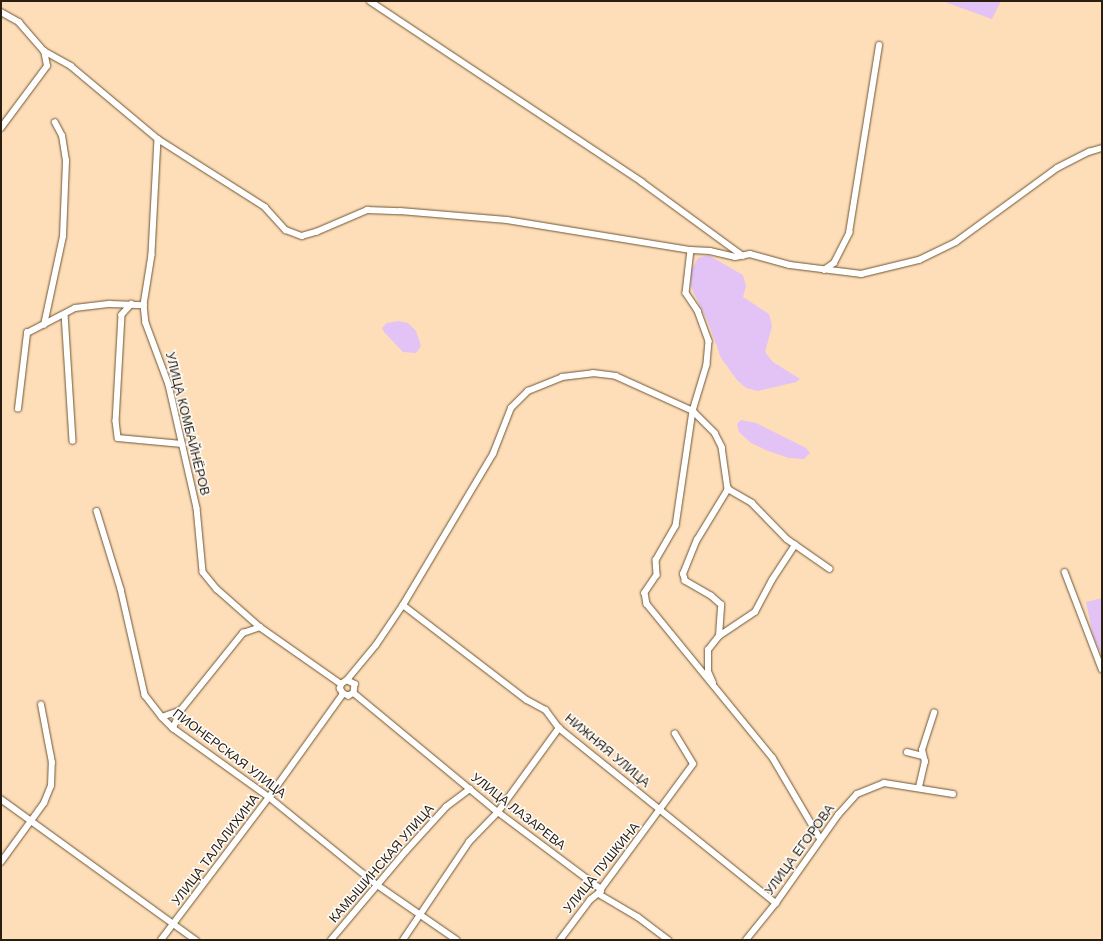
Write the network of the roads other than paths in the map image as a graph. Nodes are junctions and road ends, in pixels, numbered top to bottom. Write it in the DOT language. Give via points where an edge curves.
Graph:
graph roads {
  1 [pos="370,1"];
  2 [pos="1,12"];
  3 [pos="879,45"];
  4 [pos="44,51"];
  5 [pos="55,123"];
  6 [pos="1,128"];
  7 [pos="158,139"];
  8 [pos="1102,148"];
  9 [pos="691,250"];
  10 [pos="743,256"];
  11 [pos="824,270"];
  12 [pos="132,304"];
  13 [pos="144,305"];
  14 [pos="65,314"];
  15 [pos="44,325"];
  16 [pos="18,409"];
  17 [pos="693,411"];
  18 [pos="72,441"];
  19 [pos="182,444"];
  20 [pos="728,489"];
  21 [pos="97,511"];
  22 [pos="795,545"];
  23 [pos="830,569"];
  24 [pos="1065,572"];
  25 [pos="403,605"];
  26 [pos="260,627"];
  27 [pos="719,636"];
  28 [pos="1102,669"];
  29 [pos="347,680"];
  30 [pos="341,684"];
  31 [pos="354,693"];
  32 [pos="717,693"];
  33 [pos="343,694"];
  34 [pos="41,705"];
  35 [pos="181,710"];
  36 [pos="934,713"];
  37 [pos="162,717"];
  38 [pos="173,728"];
  39 [pos="559,728"];
  40 [pos="675,734"];
  41 [pos="907,752"];
  42 [pos="923,756"];
  43 [pos="919,787"];
  44 [pos="470,789"];
  45 [pos="953,794"];
  46 [pos="269,797"];
  47 [pos="1,799"];
  48 [pos="661,809"];
  49 [pos="498,812"];
  50 [pos="29,820"];
  51 [pos="820,838"];
  52 [pos="1,862"];
  53 [pos="376,884"];
  54 [pos="600,891"];
  55 [pos="776,903"];
  56 [pos="421,917"];
  57 [pos="173,924"];
  58 [pos="160,940"];
  59 [pos="196,940"];
  60 [pos="331,940"];
  61 [pos="404,940"];
  62 [pos="457,940"];
  63 [pos="560,940"];
  64 [pos="668,940"];
  65 [pos="746,940"];
  1 -- 10 [label="street" via="642,182"];
  2 -- 4 [label="street" via="18,22"];
  3 -- 11 [label="street" via="849,233 834,263"];
  4 -- 6 [label="street" via="47,66"];
  4 -- 7 [label="street" via="71,66"];
  5 -- 15 [label="street" via="62,136 66,161 63,236"];
  7 -- 9 [label="street" via="264,207 286,230 302,236 366,210 400,211 507,220"];
  7 -- 13 [label="street, УЛИЦА КОМБАЙНЁРОВ" via="152,255"];
  8 -- 11 [label="street" via="1056,168 956,242 919,260 862,274"];
  9 -- 10 [label="street"];
  9 -- 17 [label="street" via="686,293 698,311 709,341 707,366"];
  10 -- 11 [label="street" via="758,255 790,265"];
  12 -- 13 [label="street"];
  12 -- 14 [label="street" via="75,308"];
  12 -- 19 [label="street" via="122,315 116,421 118,438"];
  13 -- 19 [label="street, УЛИЦА КОМБАЙНЁРОВ" via="146,323 169,385"];
  14 -- 15 [label="street"];
  14 -- 18 [label="street"];
  15 -- 16 [label="street" via="27,333"];
  17 -- 20 [label="street" via="715,433 722,447"];
  17 -- 25 [label="street" via="616,376 593,372 562,377 528,391 511,408 493,454 424,565"];
  17 -- 32 [label="street" via="676,526 656,560 657,575 645,593 647,604"];
  19 -- 26 [label="street, УЛИЦА КОМБАЙНЁРОВ" via="197,508 203,572 217,589"];
  20 -- 22 [label="street" via="752,503"];
  20 -- 27 [label="street" via="698,540 683,574 685,581 711,596 721,606"];
  21 -- 37 [label="street, ПИОНЕРСКАЯ УЛИЦА" via="121,589 146,695"];
  22 -- 23 [label="street"];
  22 -- 27 [label="street" via="755,612"];
  24 -- 28 [label="street"];
  25 -- 29 [label="street" via="376,645"];
  25 -- 39 [label="street, НИЖНЯЯ УЛИЦА" via="527,700 546,710"];
  26 -- 30 [label="street"];
  26 -- 35 [label="street" via="243,633"];
  27 -- 32 [label="street" via="708,650 706,660"];
  29 -- 30 [label="street"];
  29 -- 31 [label="street" via="355,684"];
  30 -- 33 [label="street"];
  31 -- 33 [label="street" via="349,696"];
  31 -- 44 [label="street, УЛИЦА ЛАЗАРЕВА"];
  32 -- 51 [label="street" via="772,758"];
  33 -- 46 [label="street, УЛИЦА ТАЛАЛИХИНА"];
  34 -- 50 [label="street" via="52,763 51,786 44,803"];
  35 -- 37 [label="street"];
  35 -- 38 [label="street"];
  36 -- 42 [label="street" via="922,750"];
  37 -- 38 [label="street, ПИОНЕРСКАЯ УЛИЦА"];
  38 -- 46 [label="street, ПИОНЕРСКАЯ УЛИЦА"];
  39 -- 48 [label="street, НИЖНЯЯ УЛИЦА"];
  39 -- 49 [label="street"];
  40 -- 48 [label="street, УЛИЦА ПУШКИНА" via="692,764"];
  41 -- 42 [label="street"];
  42 -- 43 [label="street" via="925,762"];
  43 -- 45 [label="street, УЛИЦА ЕГОРОВА"];
  43 -- 51 [label="street, УЛИЦА ЕГОРОВА" via="884,783 857,794"];
  44 -- 49 [label="street, УЛИЦА ЛАЗАРЕВА"];
  44 -- 53 [label="street, КАМЫШИНСКАЯ УЛИЦА" via="446,807"];
  46 -- 53 [label="street, ПИОНЕРСКАЯ УЛИЦА"];
  46 -- 57 [label="street, УЛИЦА ТАЛАЛИХИНА"];
  47 -- 50 [label="street"];
  48 -- 54 [label="street, УЛИЦА ПУШКИНА"];
  48 -- 55 [label="street, НИЖНЯЯ УЛИЦА"];
  49 -- 54 [label="street, УЛИЦА ЛАЗАРЕВА"];
  49 -- 56 [label="street" via="469,842"];
  50 -- 52 [label="street"];
  50 -- 57 [label="street"];
  51 -- 55 [label="street, УЛИЦА ЕГОРОВА"];
  53 -- 56 [label="street, ПИОНЕРСКАЯ УЛИЦА"];
  53 -- 60 [label="street, КАМЫШИНСКАЯ УЛИЦА"];
  54 -- 63 [label="street, УЛИЦА ПУШКИНА" via="590,900"];
  54 -- 64 [label="street, УЛИЦА ЛАЗАРЕВА"];
  55 -- 65 [label="street, УЛИЦА ЕГОРОВА"];
  56 -- 61 [label="street"];
  56 -- 62 [label="street, ПИОНЕРСКАЯ УЛИЦА"];
  57 -- 58 [label="street, УЛИЦА ТАЛАЛИХИНА"];
  57 -- 59 [label="street"];
}
